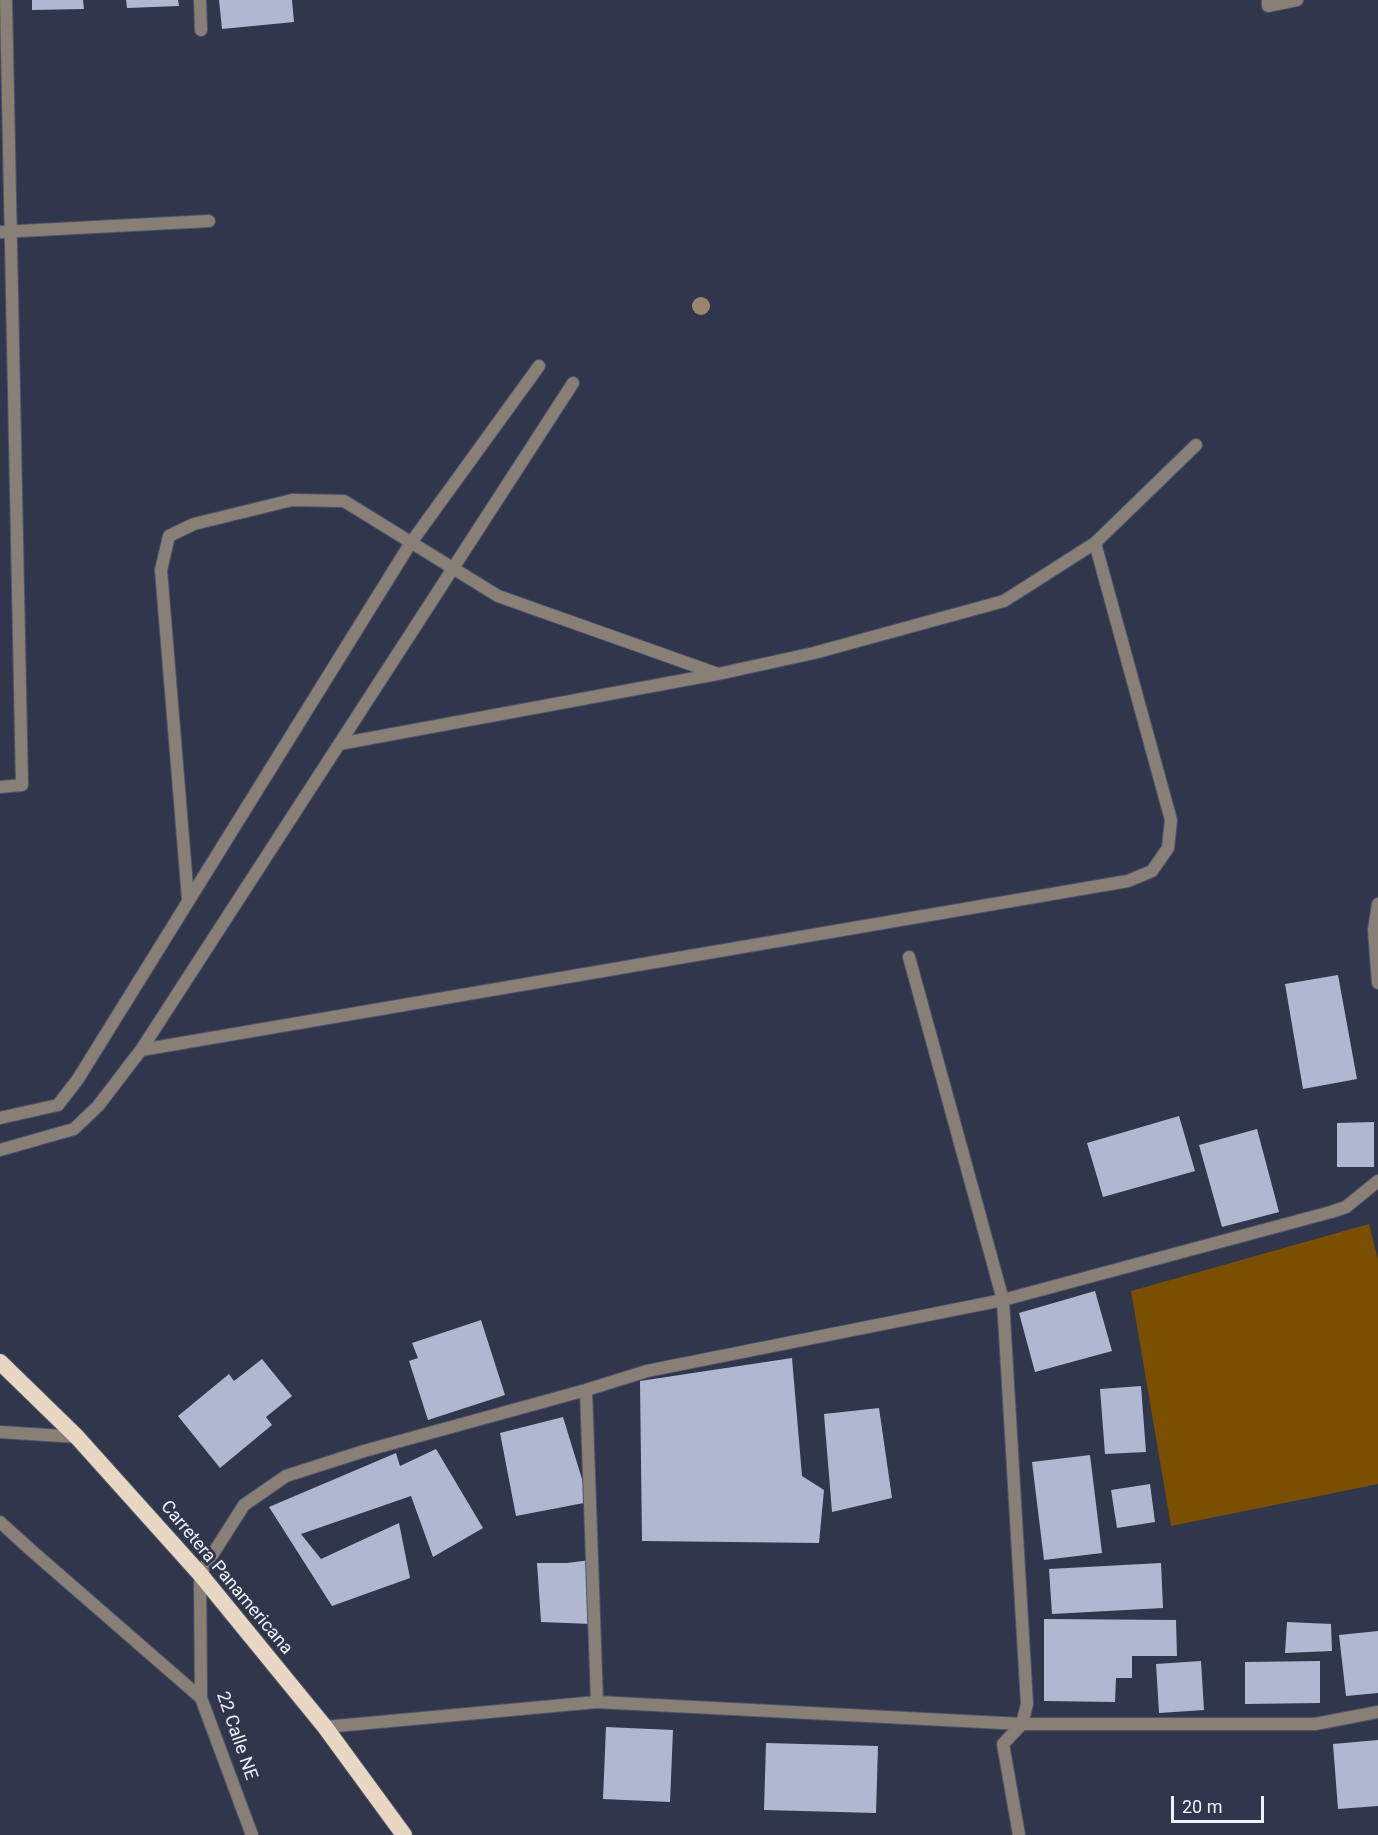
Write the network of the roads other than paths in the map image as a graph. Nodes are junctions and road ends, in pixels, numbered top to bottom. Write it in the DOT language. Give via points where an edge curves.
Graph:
graph roads {
  1 [pos="6,0"];
  2 [pos="200,0"];
  3 [pos="1268,0"];
  4 [pos="1297,0"];
  5 [pos="201,30"];
  6 [pos="210,220"];
  7 [pos="5,232"];
  8 [pos="538,366"];
  9 [pos="573,383"];
  10 [pos="1196,445"];
  11 [pos="1095,543"];
  12 [pos="410,544"];
  13 [pos="452,568"];
  14 [pos="718,674"];
  15 [pos="339,744"];
  16 [pos="0,787"];
  17 [pos="188,899"];
  18 [pos="1378,904"];
  19 [pos="909,957"];
  20 [pos="1378,983"];
  21 [pos="141,1050"];
  22 [pos="0,1118"];
  23 [pos="0,1150"];
  24 [pos="1378,1181"];
  25 [pos="1003,1300"];
  26 [pos="0,1362"];
  27 [pos="586,1390"];
  28 [pos="0,1432"];
  29 [pos="77,1437"];
  30 [pos="0,1522"];
  31 [pos="200,1574"];
  32 [pos="201,1698"];
  33 [pos="597,1702"];
  34 [pos="1378,1712"];
  35 [pos="1022,1724"];
  36 [pos="324,1727"];
  37 [pos="252,1835"];
  38 [pos="404,1835"];
  39 [pos="1019,1835"];
  1 -- 7 [label="street"];
  2 -- 5 [label="street"];
  3 -- 4 [label="street" via="1268,6"];
  6 -- 7 [label="street"];
  7 -- 16 [label="street" via="22,785"];
  8 -- 12 [label="street"];
  9 -- 13 [label="street"];
  10 -- 11 [label="street"];
  11 -- 14 [label="street" via="1004,601 814,653"];
  11 -- 21 [label="street" via="1171,820 1168,848 1152,871 1128,881"];
  12 -- 13 [label="street"];
  12 -- 17 [label="street"];
  12 -- 17 [label="street" via="344,501 292,500 194,524 169,536 161,570"];
  13 -- 14 [label="street" via="498,596"];
  13 -- 15 [label="street"];
  14 -- 15 [label="street"];
  15 -- 21 [label="street"];
  17 -- 22 [label="street" via="78,1079 58,1105"];
  18 -- 20 [label="street" via="1374,930"];
  19 -- 25 [label="street"];
  21 -- 23 [label="street" via="98,1106 74,1129"];
  24 -- 25 [label="street" via="1346,1207 1331,1212"];
  25 -- 27 [label="street" via="647,1371"];
  25 -- 35 [label="street" via="1027,1704"];
  26 -- 29 [label="highway, Carretera Panamericana"];
  27 -- 31 [label="street" via="286,1476 244,1505"];
  27 -- 33 [label="street"];
  28 -- 29 [label="street"];
  29 -- 31 [label="highway, Carretera Panamericana"];
  30 -- 32 [label="street"];
  31 -- 32 [label="street, 22 Calle NE"];
  31 -- 36 [label="highway, Carretera Panamericana"];
  32 -- 37 [label="street, 22 Calle NE"];
  33 -- 35 [label="street"];
  33 -- 36 [label="street"];
  34 -- 35 [label="street" via="1315,1724"];
  35 -- 39 [label="street" via="1003,1744"];
  36 -- 38 [label="highway, Carretera Panamericana"];
}
